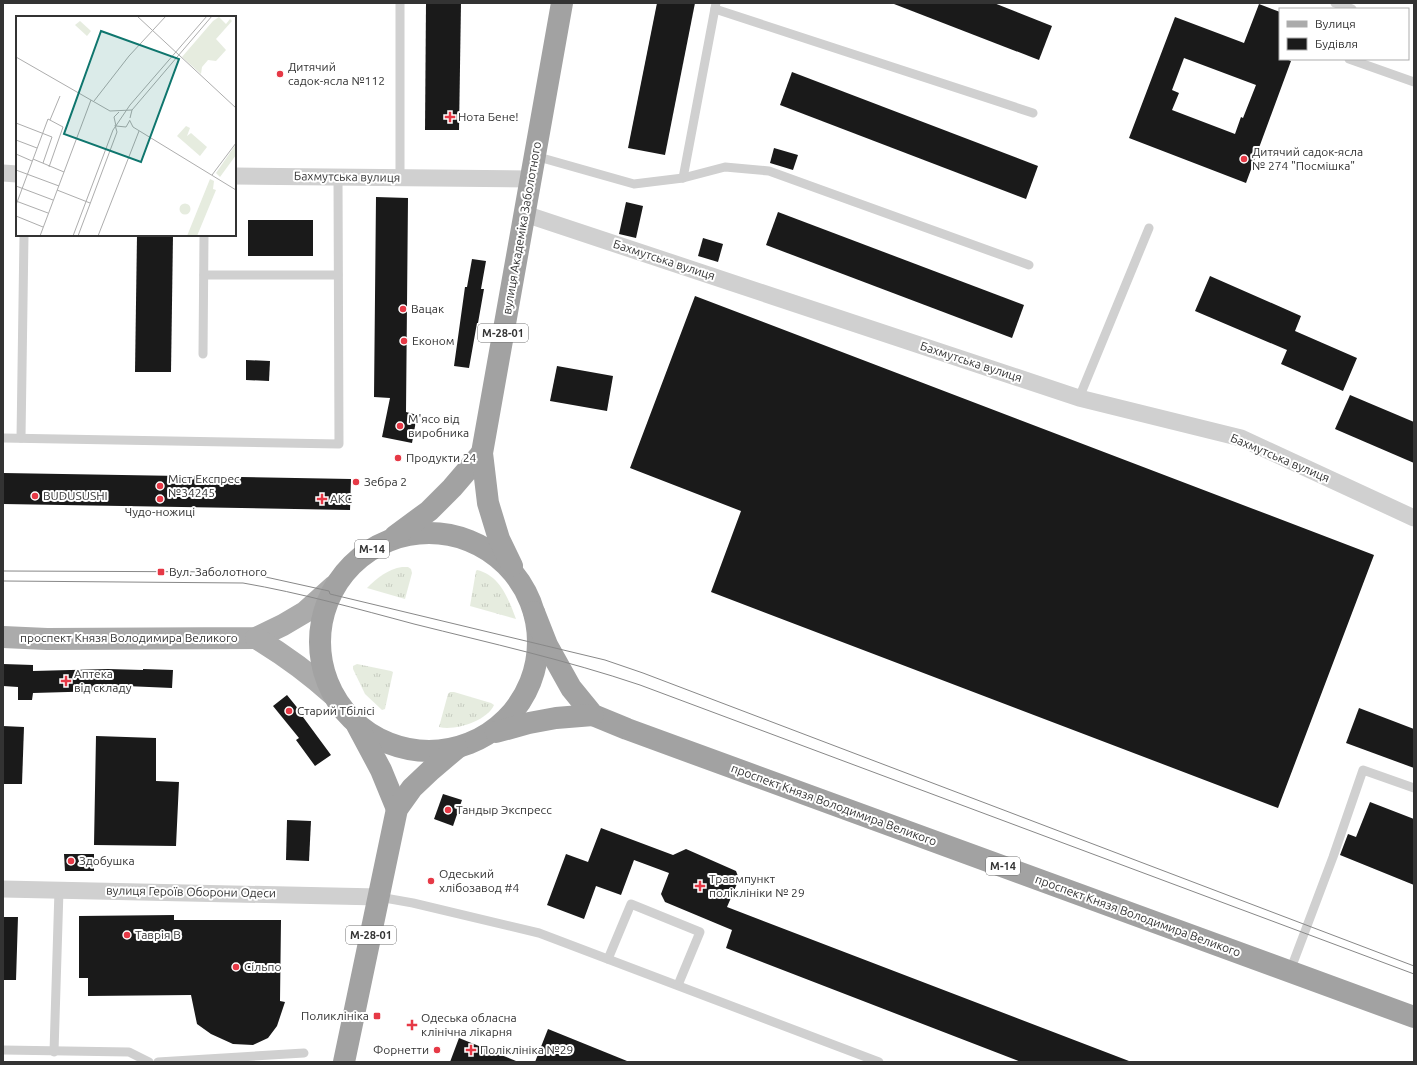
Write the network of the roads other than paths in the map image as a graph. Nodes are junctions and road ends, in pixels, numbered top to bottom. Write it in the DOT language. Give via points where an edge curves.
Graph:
graph roads {
  1 [pos="400,3"];
  2 [pos="562,3"];
  3 [pos="1335,3"];
  4 [pos="716,6"];
  5 [pos="1349,8"];
  6 [pos="1352,60"];
  7 [pos="1414,82"];
  8 [pos="1033,113"];
  9 [pos="535,156"];
  10 [pos="3,174"];
  11 [pos="16,174"];
  12 [pos="236,176"];
  13 [pos="338,177"];
  14 [pos="400,178"];
  15 [pos="683,178"];
  16 [pos="531,179"];
  17 [pos="525,214"];
  18 [pos="1149,228"];
  19 [pos="24,236"];
  20 [pos="204,236"];
  21 [pos="1029,265"];
  22 [pos="204,275"];
  23 [pos="338,275"];
  24 [pos="203,354"];
  25 [pos="1079,398"];
  26 [pos="3,438"];
  27 [pos="21,438"];
  28 [pos="482,453"];
  29 [pos="1414,518"];
  30 [pos="392,539"];
  31 [pos="520,581"];
  32 [pos="334,586"];
  33 [pos="534,612"];
  34 [pos="3,637"];
  35 [pos="256,638"];
  36 [pos="333,695"];
  37 [pos="593,715"];
  38 [pos="357,724"];
  39 [pos="489,734"];
  40 [pos="458,748"];
  41 [pos="1414,788"];
  42 [pos="397,808"];
  43 [pos="3,889"];
  44 [pos="60,890"];
  45 [pos="379,897"];
  46 [pos="608,959"];
  47 [pos="1290,971"];
  48 [pos="678,985"];
  49 [pos="1414,1017"];
  50 [pos="3,1050"];
  51 [pos="54,1052"];
  52 [pos="304,1053"];
  53 [pos="150,1062"];
  54 [pos="158,1062"];
  55 [pos="344,1062"];
  56 [pos="879,1062"];
  1 -- 14 [label="lane"];
  2 -- 9 [label="highway, вулиця Академіка Заболотного / М-28-01"];
  3 -- 5 [label="lane"];
  4 -- 8 [label="lane"];
  4 -- 15 [label="lane"];
  6 -- 7 [label="lane"];
  9 -- 15 [label="lane" via="634,184"];
  9 -- 16 [label="highway, вулиця Академіка Заболотного / М-28-01"];
  10 -- 11 [label="street"];
  12 -- 13 [label="street, Бахмутська вулиця"];
  13 -- 14 [label="street, Бахмутська вулиця"];
  13 -- 23 [label="lane"];
  14 -- 16 [label="street, Бахмутська вулиця"];
  15 -- 21 [label="lane" via="725,167 769,171"];
  16 -- 17 [label="highway, вулиця Академіка Заболотного / М-28-01"];
  17 -- 25 [label="street, Бахмутська вулиця"];
  17 -- 28 [label="highway, вулиця Академіка Заболотного / М-28-01"];
  18 -- 25 [label="lane"];
  19 -- 27 [label="lane"];
  20 -- 22 [label="lane"];
  22 -- 23 [label="lane"];
  22 -- 24 [label="lane"];
  23 -- 27 [label="lane" via="339,444"];
  25 -- 29 [label="street, Бахмутська вулиця" via="1241,438"];
  26 -- 27 [label="lane"];
  28 -- 30 [label="highway" via="429,511"];
  28 -- 31 [label="highway, вулиця Академіка Заболотного / М-28-01" via="488,503 500,539"];
  30 -- 31 [label="highway, М-14" via="427,532 463,538 495,554"];
  30 -- 32 [label="highway, М-14" via="369,550 350,566"];
  31 -- 33 [label="highway, М-14"];
  32 -- 35 [label="main road, проспект Князя Володимира Великого / М-14" via="305,612"];
  32 -- 36 [label="highway, М-14" via="327,602 320,633 322,665"];
  33 -- 37 [label="highway, проспект Князя Володимира Великого / М-14" via="554,659 571,688"];
  33 -- 39 [label="highway, М-14" via="539,643 530,686 513,713"];
  34 -- 35 [label="main road, проспект Князя Володимира Великого / М-14"];
  35 -- 36 [label="main road, М-14" via="309,673"];
  36 -- 38 [label="highway, М-14"];
  37 -- 39 [label="highway, проспект Князя Володимира Великого / М-14" via="529,722"];
  37 -- 47 [label="highway, проспект Князя Володимира Великого / М-14"];
  38 -- 40 [label="highway, М-14" via="387,744 422,752"];
  38 -- 42 [label="highway"];
  39 -- 40 [label="highway, М-14"];
  40 -- 42 [label="highway, М-28-01" via="412,788"];
  41 -- 47 [label="lane" via="1363,770"];
  42 -- 45 [label="highway, М-28-01"];
  43 -- 44 [label="street, вулиця Героїв Оборони Одеси"];
  44 -- 45 [label="street, вулиця Героїв Оборони Одеси"];
  44 -- 51 [label="lane"];
  45 -- 46 [label="lane" via="539,932"];
  45 -- 55 [label="highway, М-28-01"];
  46 -- 48 [label="lane"];
  46 -- 48 [label="lane" via="630,904 700,932"];
  47 -- 49 [label="highway, проспект Князя Володимира Великого / М-14"];
  48 -- 56 [label="lane"];
  50 -- 51 [label="lane"];
  51 -- 53 [label="lane" via="129,1052"];
  52 -- 54 [label="lane"];
}
